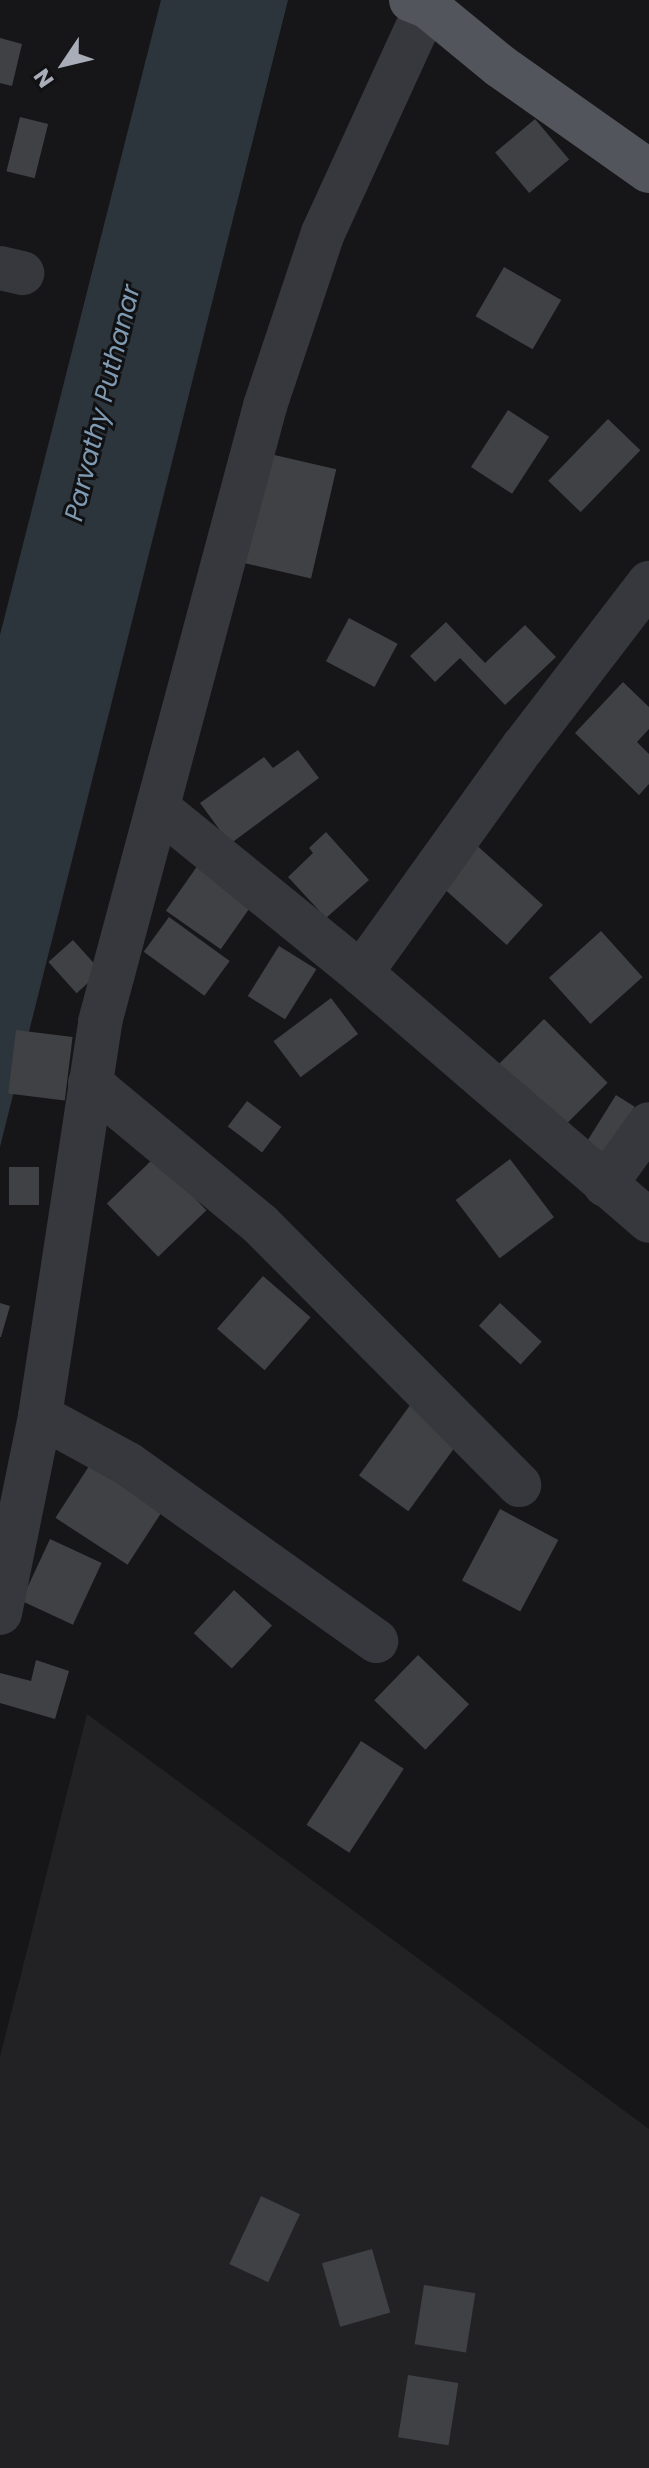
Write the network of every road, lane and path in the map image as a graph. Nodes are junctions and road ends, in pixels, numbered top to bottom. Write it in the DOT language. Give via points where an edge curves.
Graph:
graph roads {
  1 [pos="419,3"];
  2 [pos="649,171"];
  3 [pos="649,583"];
  4 [pos="158,808"];
  5 [pos="361,973"];
  6 [pos="90,1083"];
  7 [pos="649,1124"];
  8 [pos="605,1185"];
  9 [pos="649,1221"];
  10 [pos="40,1416"];
  11 [pos="519,1485"];
  12 [pos="0,1613"];
  13 [pos="376,1641"];
  1 -- 2 [label="main road"];
  1 -- 4 [label="street" via="323,233 265,406"];
  3 -- 5 [label="street"];
  4 -- 5 [label="street"];
  4 -- 6 [label="street" via="100,1022"];
  5 -- 8 [label="street"];
  6 -- 10 [label="street"];
  6 -- 11 [label="street" via="260,1224"];
  7 -- 8 [label="street"];
  8 -- 9 [label="street"];
  10 -- 12 [label="street"];
  10 -- 13 [label="street" via="128,1464"];
}
